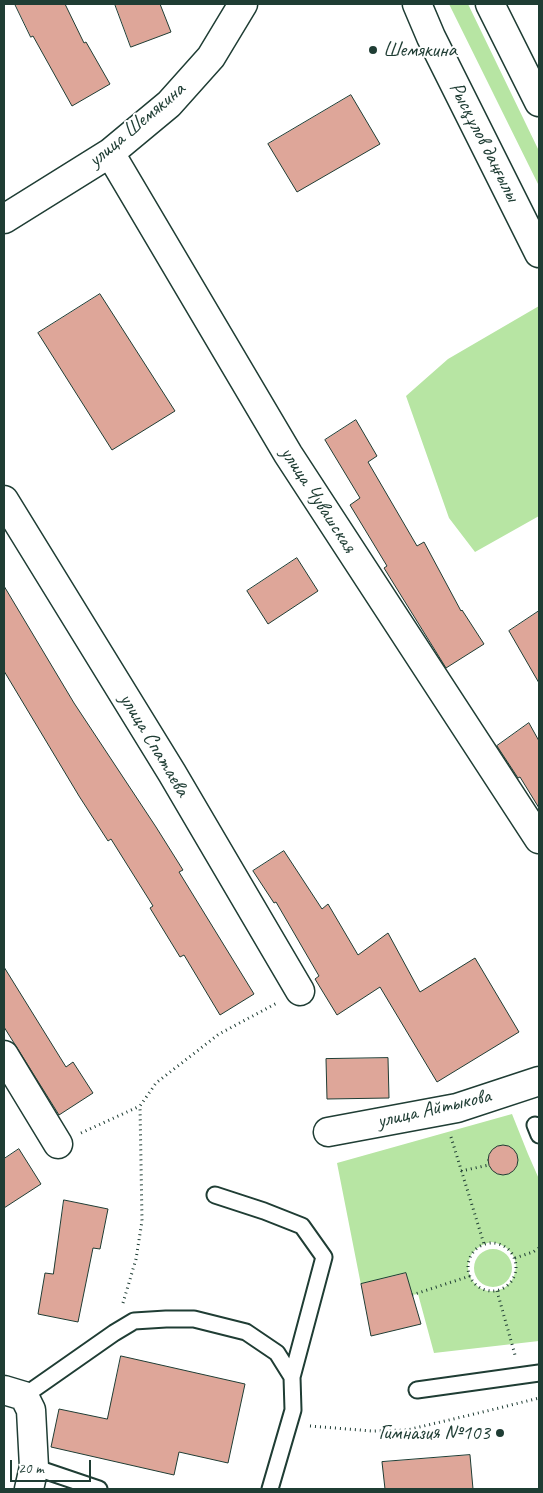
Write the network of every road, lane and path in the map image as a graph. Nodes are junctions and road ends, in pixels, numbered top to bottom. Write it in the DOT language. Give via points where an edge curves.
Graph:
graph roads {
  1 [pos="243,4"];
  2 [pos="418,4"];
  3 [pos="490,4"];
  4 [pos="539,102"];
  5 [pos="110,153"];
  6 [pos="4,220"];
  7 [pos="539,253"];
  8 [pos="4,500"];
  9 [pos="539,839"];
  10 [pos="300,991"];
  11 [pos="4,1055"];
  12 [pos="539,1081"];
  13 [pos="140,1106"];
  14 [pos="449,1131"];
  15 [pos="328,1132"];
  16 [pos="58,1144"];
  17 [pos="490,1165"];
  18 [pos="461,1171"];
  19 [pos="215,1195"];
  20 [pos="484,1244"];
  21 [pos="539,1248"];
  22 [pos="515,1258"];
  23 [pos="470,1276"];
  24 [pos="497,1291"];
  25 [pos="412,1295"];
  26 [pos="114,1333"];
  27 [pos="539,1373"];
  28 [pos="521,1376"];
  29 [pos="292,1377"];
  30 [pos="417,1390"];
  31 [pos="14,1393"];
  32 [pos="539,1398"];
  33 [pos="289,1424"];
  34 [pos="32,1478"];
  35 [pos="99,1489"];
  36 [pos="270,1489"];
  1 -- 5 [label="street, улица Шемякина" via="211,57 169,104"];
  2 -- 7 [label="street, Рысқұлов даңғылы" via="431,38"];
  3 -- 4 [label="street"];
  5 -- 6 [label="street, улица Шемякина"];
  5 -- 9 [label="street, улица Чувашская" via="288,454"];
  8 -- 10 [label="street, улица Спатаева"];
  10 -- 13 [label="path" via="219,1034 156,1083"];
  11 -- 16 [label="street"];
  12 -- 15 [label="street, улица Айтыкова" via="457,1108"];
  13 -- 16 [label="path"];
  13 -- 26 [label="path" via="142,1221 136,1259"];
  14 -- 18 [label="path"];
  17 -- 18 [label="path"];
  18 -- 20 [label="path"];
  19 -- 29 [label="lane" via="302,1226 324,1257"];
  20 -- 22 [label="path" via="499,1243"];
  20 -- 23 [label="path" via="468,1260"];
  21 -- 22 [label="path"];
  22 -- 24 [label="path" via="515,1275 505,1288"];
  23 -- 24 [label="path" via="481,1288"];
  23 -- 25 [label="path"];
  24 -- 28 [label="path"];
  26 -- 29 [label="lane" via="134,1321 194,1319 246,1332 277,1353"];
  26 -- 31 [label="lane"];
  27 -- 28 [label="lane"];
  28 -- 30 [label="lane"];
  29 -- 33 [label="lane" via="293,1410"];
  31 -- 34 [label="street" via="31,1410"];
  32 -- 33 [label="path" via="407,1430 372,1431"];
  33 -- 36 [label="lane"];
  34 -- 35 [label="lane"];
}
